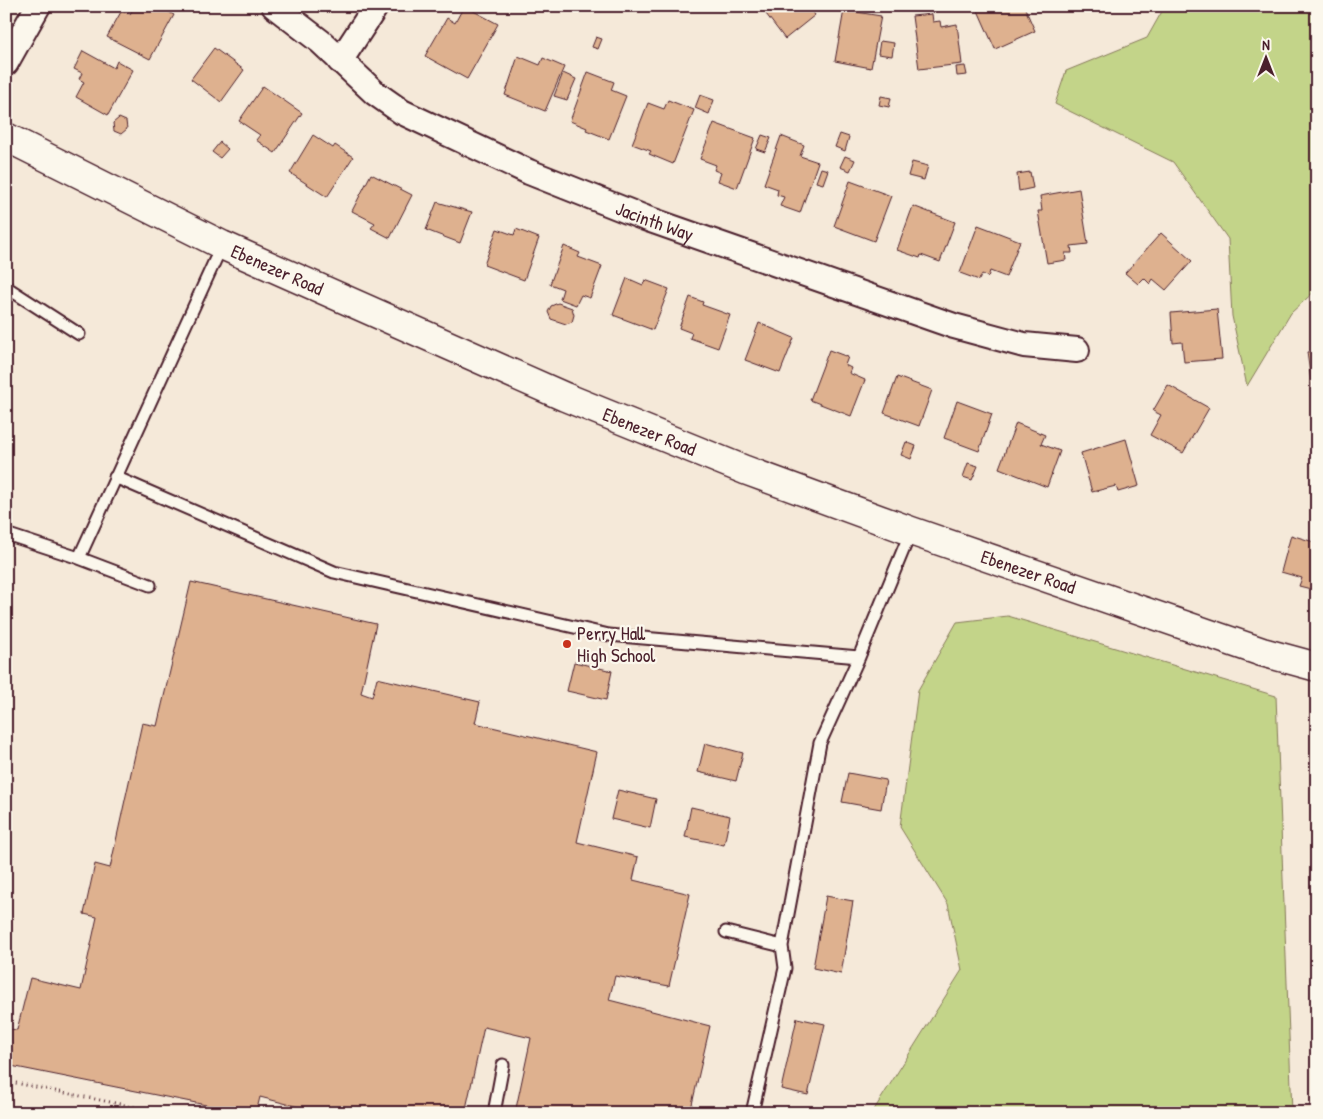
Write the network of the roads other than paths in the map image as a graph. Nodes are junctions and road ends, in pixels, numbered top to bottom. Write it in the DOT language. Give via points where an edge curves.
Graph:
graph roads {
  1 [pos="38,6"];
  2 [pos="274,6"];
  3 [pos="376,6"];
  4 [pos="340,61"];
  5 [pos="6,63"];
  6 [pos="6,137"];
  7 [pos="222,245"];
  8 [pos="6,287"];
  9 [pos="79,334"];
  10 [pos="1077,350"];
  11 [pos="115,477"];
  12 [pos="911,531"];
  13 [pos="6,534"];
  14 [pos="79,558"];
  15 [pos="150,585"];
  16 [pos="859,656"];
  17 [pos="1317,667"];
  18 [pos="726,932"];
  19 [pos="782,946"];
  20 [pos="503,1065"];
  21 [pos="494,1113"];
  22 [pos="752,1113"];
  1 -- 5 [label="street"];
  2 -- 4 [label="street, Jacinth Way"];
  3 -- 4 [label="street"];
  4 -- 10 [label="street, Jacinth Way" via="375,93 426,124 529,172 645,218 954,326 1024,345"];
  6 -- 7 [label="street, Ebenezer Road"];
  7 -- 11 [label="lane"];
  7 -- 12 [label="street, Ebenezer Road" via="565,397 745,470"];
  8 -- 9 [label="lane"];
  11 -- 14 [label="lane"];
  11 -- 16 [label="lane" via="334,572 609,635"];
  12 -- 16 [label="lane"];
  12 -- 17 [label="street, Ebenezer Road" via="1262,652"];
  13 -- 14 [label="lane"];
  14 -- 15 [label="lane"];
  16 -- 19 [label="lane" via="820,743"];
  18 -- 19 [label="lane"];
  19 -- 22 [label="lane" via="785,968"];
  20 -- 21 [label="lane"];
}
